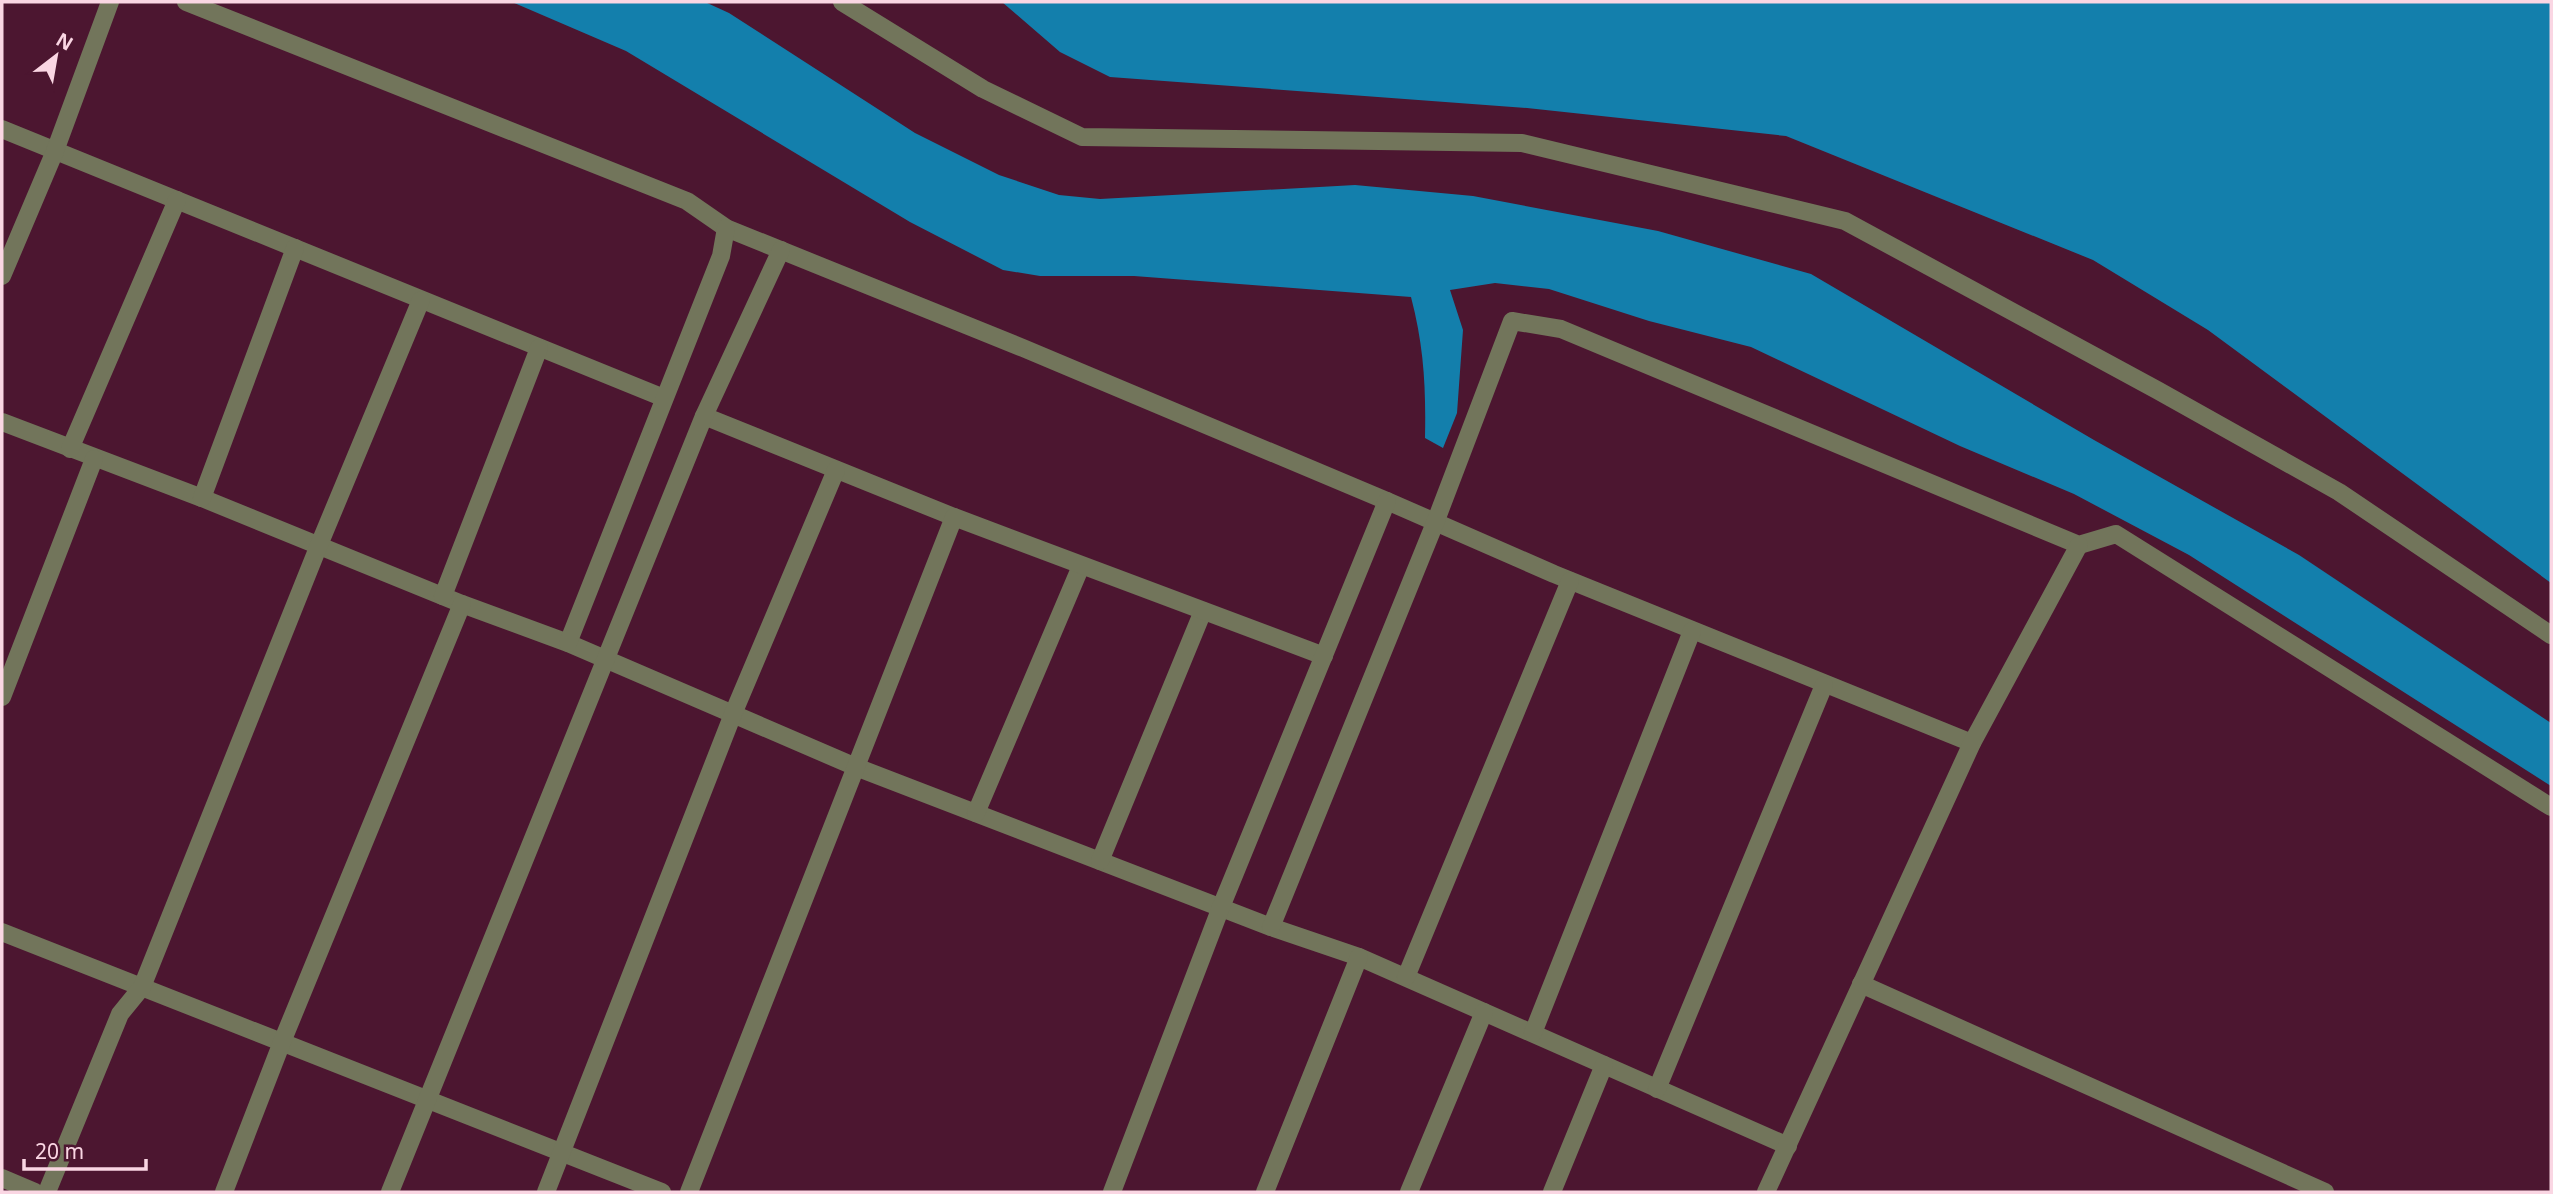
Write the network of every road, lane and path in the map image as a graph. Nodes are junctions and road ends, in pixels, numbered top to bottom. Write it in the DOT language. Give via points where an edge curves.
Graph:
graph roads {
  1 [pos="110,2"];
  2 [pos="186,2"];
  3 [pos="842,2"];
  4 [pos="2,129"];
  5 [pos="55,151"];
  6 [pos="177,200"];
  7 [pos="726,228"];
  8 [pos="295,248"];
  9 [pos="780,250"];
  10 [pos="2,276"];
  11 [pos="421,300"];
  12 [pos="539,348"];
  13 [pos="664,398"];
  14 [pos="704,416"];
  15 [pos="2,422"];
  16 [pos="70,449"];
  17 [pos="94,459"];
  18 [pos="836,470"];
  19 [pos="202,498"];
  20 [pos="1387,501"];
  21 [pos="954,517"];
  22 [pos="1436,523"];
  23 [pos="319,545"];
  24 [pos="2079,545"];
  25 [pos="1081,566"];
  26 [pos="1570,581"];
  27 [pos="443,596"];
  28 [pos="462,604"];
  29 [pos="1203,611"];
  30 [pos="1692,631"];
  31 [pos="2551,635"];
  32 [pos="568,643"];
  33 [pos="1324,656"];
  34 [pos="607,660"];
  35 [pos="1824,685"];
  36 [pos="2,697"];
  37 [pos="733,714"];
  38 [pos="1972,743"];
  39 [pos="856,767"];
  40 [pos="2551,807"];
  41 [pos="976,813"];
  42 [pos="1100,861"];
  43 [pos="1221,907"];
  44 [pos="1271,927"];
  45 [pos="2,932"];
  46 [pos="1359,957"];
  47 [pos="1406,977"];
  48 [pos="1861,984"];
  49 [pos="142,987"];
  50 [pos="1484,1012"];
  51 [pos="1533,1033"];
  52 [pos="282,1042"];
  53 [pos="1604,1065"];
  54 [pos="1657,1089"];
  55 [pos="428,1100"];
  56 [pos="1788,1146"];
  57 [pos="562,1153"];
  58 [pos="2,1178"];
  59 [pos="35,1192"];
  60 [pos="47,1192"];
  61 [pos="224,1192"];
  62 [pos="390,1192"];
  63 [pos="546,1192"];
  64 [pos="662,1192"];
  65 [pos="689,1192"];
  66 [pos="1112,1192"];
  67 [pos="1265,1192"];
  68 [pos="1409,1192"];
  69 [pos="1552,1192"];
  70 [pos="1766,1192"];
  71 [pos="2325,1192"];
  1 -- 5 [label="street"];
  2 -- 7 [label="street" via="687,201"];
  3 -- 31 [label="street" via="983,89 1082,137 1522,143 1845,221 2339,492"];
  4 -- 5 [label="street"];
  5 -- 6 [label="street"];
  5 -- 10 [label="street"];
  6 -- 8 [label="street"];
  6 -- 16 [label="street"];
  7 -- 9 [label="street"];
  7 -- 13 [label="street" via="721,256"];
  8 -- 11 [label="street"];
  8 -- 19 [label="street"];
  9 -- 14 [label="street"];
  9 -- 20 [label="street"];
  11 -- 12 [label="street"];
  11 -- 23 [label="street"];
  12 -- 13 [label="street"];
  12 -- 27 [label="street"];
  13 -- 32 [label="street"];
  14 -- 18 [label="street"];
  14 -- 34 [label="street"];
  15 -- 16 [label="street"];
  16 -- 17 [label="street"];
  17 -- 19 [label="street"];
  17 -- 36 [label="street"];
  18 -- 21 [label="street"];
  18 -- 37 [label="street"];
  19 -- 23 [label="street"];
  20 -- 22 [label="street"];
  20 -- 33 [label="street"];
  21 -- 25 [label="street"];
  21 -- 39 [label="street"];
  22 -- 24 [label="street" via="1512,321 1561,329"];
  22 -- 26 [label="street"];
  22 -- 44 [label="street"];
  23 -- 27 [label="street"];
  23 -- 49 [label="street"];
  24 -- 38 [label="street"];
  24 -- 40 [label="street" via="2116,534"];
  25 -- 29 [label="street"];
  25 -- 41 [label="street"];
  26 -- 30 [label="street"];
  26 -- 47 [label="street"];
  27 -- 28 [label="street"];
  28 -- 32 [label="street"];
  28 -- 52 [label="street"];
  29 -- 33 [label="street"];
  29 -- 42 [label="street"];
  30 -- 35 [label="street"];
  30 -- 51 [label="street"];
  32 -- 34 [label="street"];
  33 -- 43 [label="street"];
  34 -- 37 [label="street"];
  34 -- 55 [label="street"];
  35 -- 38 [label="street"];
  35 -- 54 [label="street"];
  37 -- 39 [label="street"];
  37 -- 57 [label="street"];
  38 -- 48 [label="street"];
  39 -- 41 [label="street"];
  39 -- 65 [label="street"];
  41 -- 42 [label="street"];
  42 -- 43 [label="street"];
  43 -- 44 [label="street"];
  43 -- 66 [label="street"];
  44 -- 46 [label="street"];
  45 -- 49 [label="street"];
  46 -- 47 [label="street"];
  46 -- 67 [label="street"];
  47 -- 50 [label="street"];
  48 -- 56 [label="street"];
  48 -- 71 [label="street"];
  49 -- 52 [label="street"];
  49 -- 60 [label="street" via="120,1013"];
  50 -- 51 [label="street"];
  50 -- 68 [label="street"];
  51 -- 53 [label="street"];
  52 -- 55 [label="street"];
  52 -- 61 [label="street"];
  53 -- 54 [label="street"];
  53 -- 69 [label="street"];
  54 -- 56 [label="street"];
  55 -- 57 [label="street"];
  55 -- 62 [label="street"];
  56 -- 70 [label="street"];
  57 -- 63 [label="street"];
  57 -- 64 [label="street"];
  58 -- 59 [label="street"];
}
